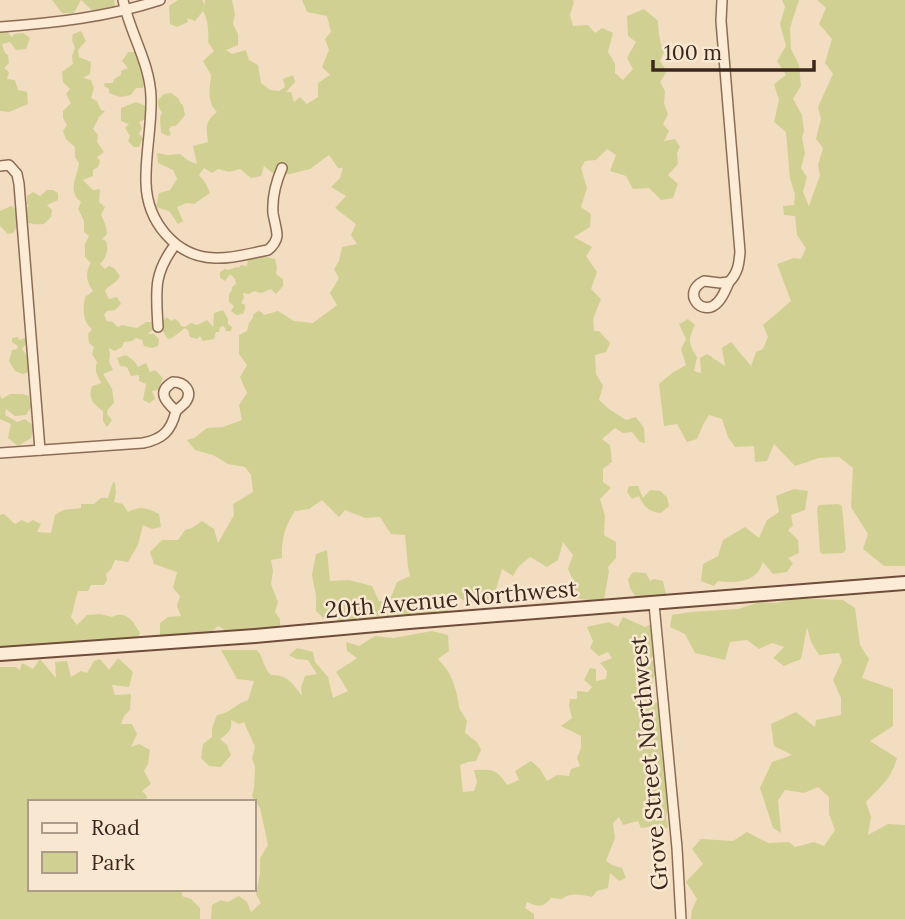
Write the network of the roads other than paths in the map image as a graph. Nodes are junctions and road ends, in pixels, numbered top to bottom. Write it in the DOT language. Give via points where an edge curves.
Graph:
graph roads {
  1 [pos="160,0"];
  2 [pos="722,0"];
  3 [pos="124,5"];
  4 [pos="0,27"];
  5 [pos="0,166"];
  6 [pos="282,168"];
  7 [pos="175,244"];
  8 [pos="729,282"];
  9 [pos="158,327"];
  10 [pos="176,411"];
  11 [pos="40,450"];
  12 [pos="0,453"];
  13 [pos="905,583"];
  14 [pos="654,604"];
  15 [pos="0,654"];
  16 [pos="681,919"];
  1 -- 3 [label="street"];
  2 -- 8 [label="street" via="740,252 735,276"];
  3 -- 4 [label="street" via="80,19"];
  3 -- 7 [label="street" via="149,74 149,206"];
  5 -- 11 [label="street" via="9,165 17,174"];
  6 -- 7 [label="street" via="274,194 277,236 268,250 215,258"];
  7 -- 9 [label="street" via="158,275"];
  10 -- 11 [label="street" via="169,429 154,440"];
  11 -- 12 [label="street"];
  13 -- 14 [label="street, 20th Avenue Northwest"];
  14 -- 15 [label="street, 20th Avenue Northwest"];
  14 -- 16 [label="street, Grove Street Northwest"];
}
